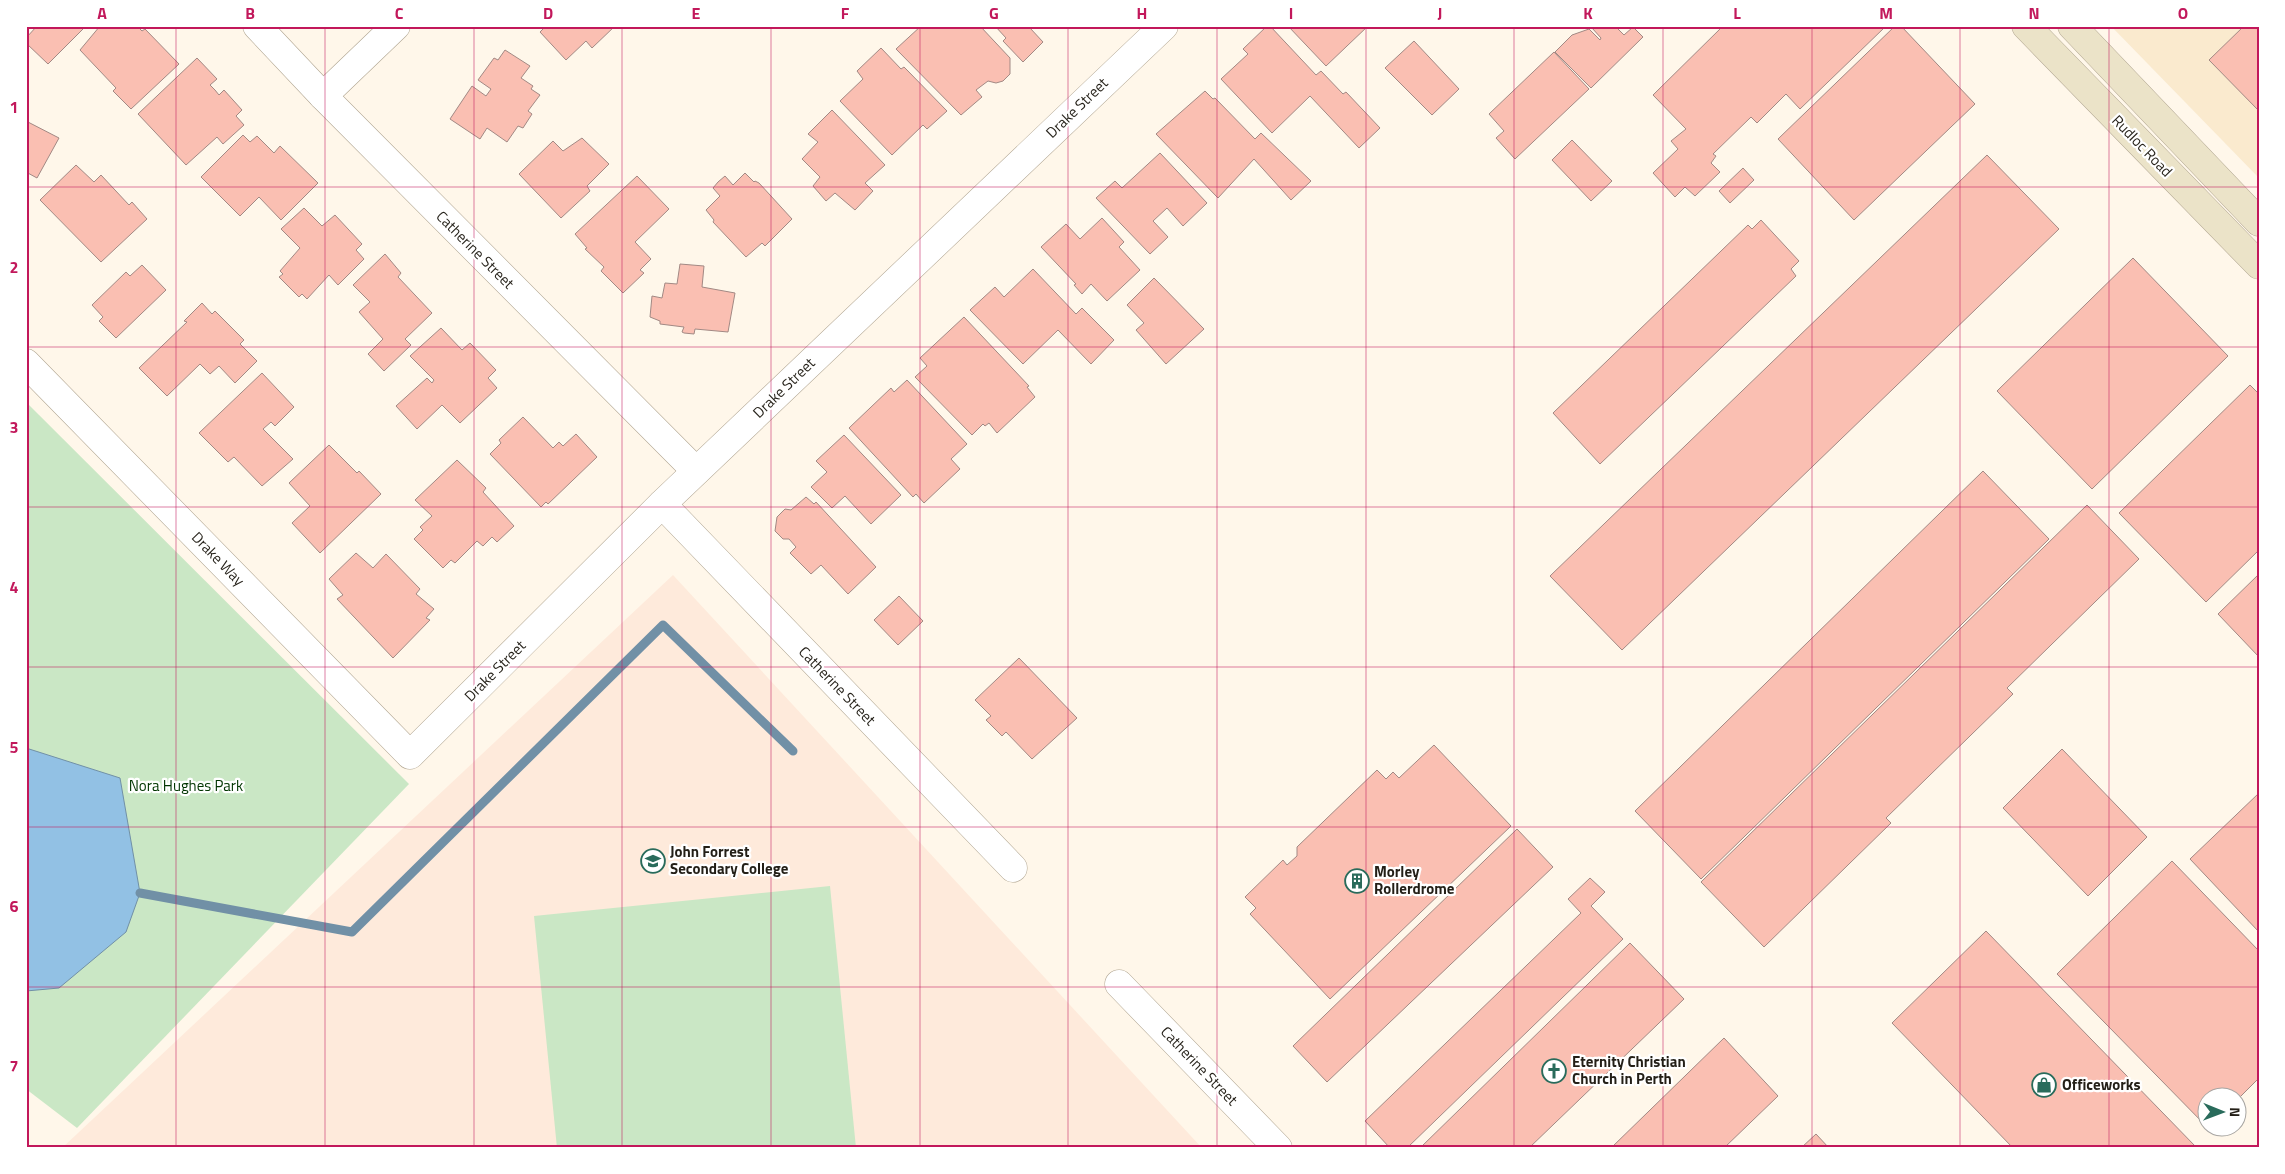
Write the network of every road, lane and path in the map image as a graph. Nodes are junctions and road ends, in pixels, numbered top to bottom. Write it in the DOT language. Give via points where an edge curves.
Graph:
graph roads {
  1 [pos="256,26"];
  2 [pos="396,26"];
  3 [pos="1164,26"];
  4 [pos="2026,26"];
  5 [pos="2072,26"];
  6 [pos="323,96"];
  7 [pos="2259,222"];
  8 [pos="2259,265"];
  9 [pos="26,363"];
  10 [pos="696,471"];
  11 [pos="662,504"];
  12 [pos="410,755"];
  13 [pos="1013,868"];
  14 [pos="1119,984"];
  15 [pos="1278,1148"];
  1 -- 6 [label="street, Catherine Street"];
  2 -- 6 [label="street"];
  3 -- 10 [label="street, Drake Street"];
  4 -- 8 [label="main road, Rudloc Road"];
  5 -- 7 [label="main road, Rudloc Road"];
  6 -- 10 [label="street, Catherine Street"];
  9 -- 12 [label="street, Drake Way"];
  10 -- 11 [label="street, Drake Street"];
  11 -- 12 [label="street, Drake Street"];
  11 -- 13 [label="street, Catherine Street"];
  14 -- 15 [label="street, Catherine Street"];
}
